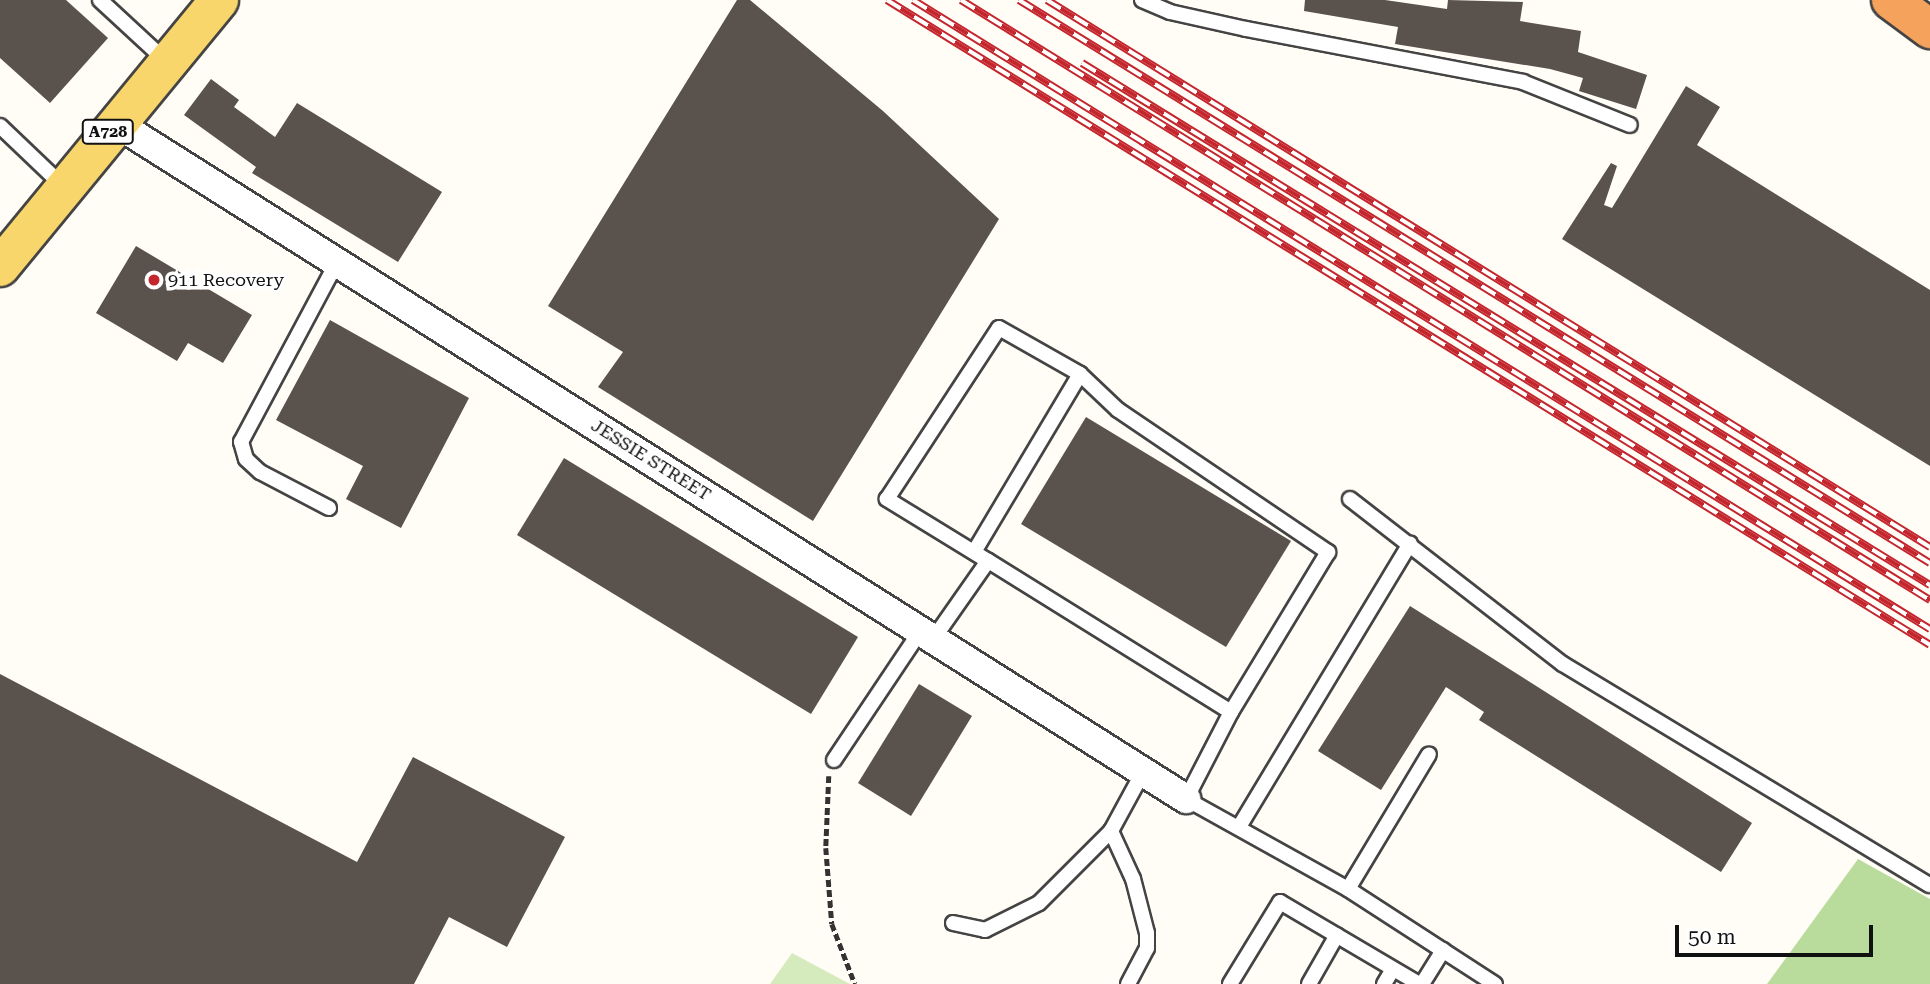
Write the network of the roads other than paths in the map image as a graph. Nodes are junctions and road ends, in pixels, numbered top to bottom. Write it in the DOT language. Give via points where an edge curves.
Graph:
graph roads {
  1 [pos="100,0"];
  2 [pos="219,0"];
  3 [pos="1142,0"];
  4 [pos="1891,0"];
  5 [pos="1930,29"];
  6 [pos="167,62"];
  7 [pos="116,123"];
  8 [pos="1630,125"];
  9 [pos="0,127"];
  10 [pos="64,187"];
  11 [pos="337,262"];
  12 [pos="0,267"];
  13 [pos="1080,374"];
  14 [pos="1350,499"];
  15 [pos="329,508"];
  16 [pos="1410,544"];
  17 [pos="974,552"];
  18 [pos="988,561"];
  19 [pos="928,634"];
  20 [pos="1231,712"];
  21 [pos="1429,754"];
  22 [pos="834,760"];
  23 [pos="1143,772"];
  24 [pos="1186,799"];
  25 [pos="1239,827"];
  26 [pos="1111,831"];
  27 [pos="1930,886"];
  28 [pos="1348,889"];
  29 [pos="953,923"];
  30 [pos="1337,935"];
  31 [pos="1443,950"];
  32 [pos="1393,969"];
  33 [pos="1128,984"];
  34 [pos="1230,984"];
  35 [pos="1309,984"];
  36 [pos="1384,984"];
  37 [pos="1420,984"];
  38 [pos="1495,984"];
  1 -- 6 [label="lane"];
  2 -- 6 [label="main road, A728"];
  3 -- 8 [label="lane" via="1171,12 1246,29 1523,82"];
  4 -- 5 [label="highway"];
  6 -- 7 [label="main road, A728"];
  7 -- 10 [label="main road, A728"];
  7 -- 11 [label="street, JESSIE STREET"];
  9 -- 10 [label="lane"];
  10 -- 12 [label="main road, A728"];
  11 -- 15 [label="lane" via="241,442 246,459 260,472"];
  11 -- 19 [label="street, JESSIE STREET"];
  13 -- 17 [label="lane"];
  13 -- 17 [label="lane" via="999,328 887,499"];
  13 -- 20 [label="lane" via="1118,410 1328,552"];
  14 -- 16 [label="lane"];
  16 -- 25 [label="lane"];
  16 -- 27 [label="lane" via="1563,664"];
  17 -- 18 [label="lane"];
  18 -- 19 [label="lane"];
  18 -- 20 [label="lane"];
  19 -- 22 [label="lane"];
  19 -- 23 [label="street, JESSIE STREET"];
  20 -- 24 [label="lane"];
  21 -- 28 [label="lane"];
  23 -- 24 [label="street, JESSIE STREET"];
  23 -- 26 [label="lane"];
  24 -- 25 [label="lane"];
  25 -- 28 [label="lane"];
  26 -- 29 [label="lane" via="1039,903 985,930"];
  26 -- 33 [label="lane" via="1133,879 1147,933 1147,948"];
  28 -- 31 [label="lane"];
  30 -- 32 [label="lane"];
  30 -- 34 [label="lane" via="1280,902"];
  30 -- 35 [label="lane"];
  31 -- 37 [label="lane"];
  31 -- 38 [label="lane"];
  32 -- 36 [label="lane"];
  32 -- 37 [label="lane"];
}
